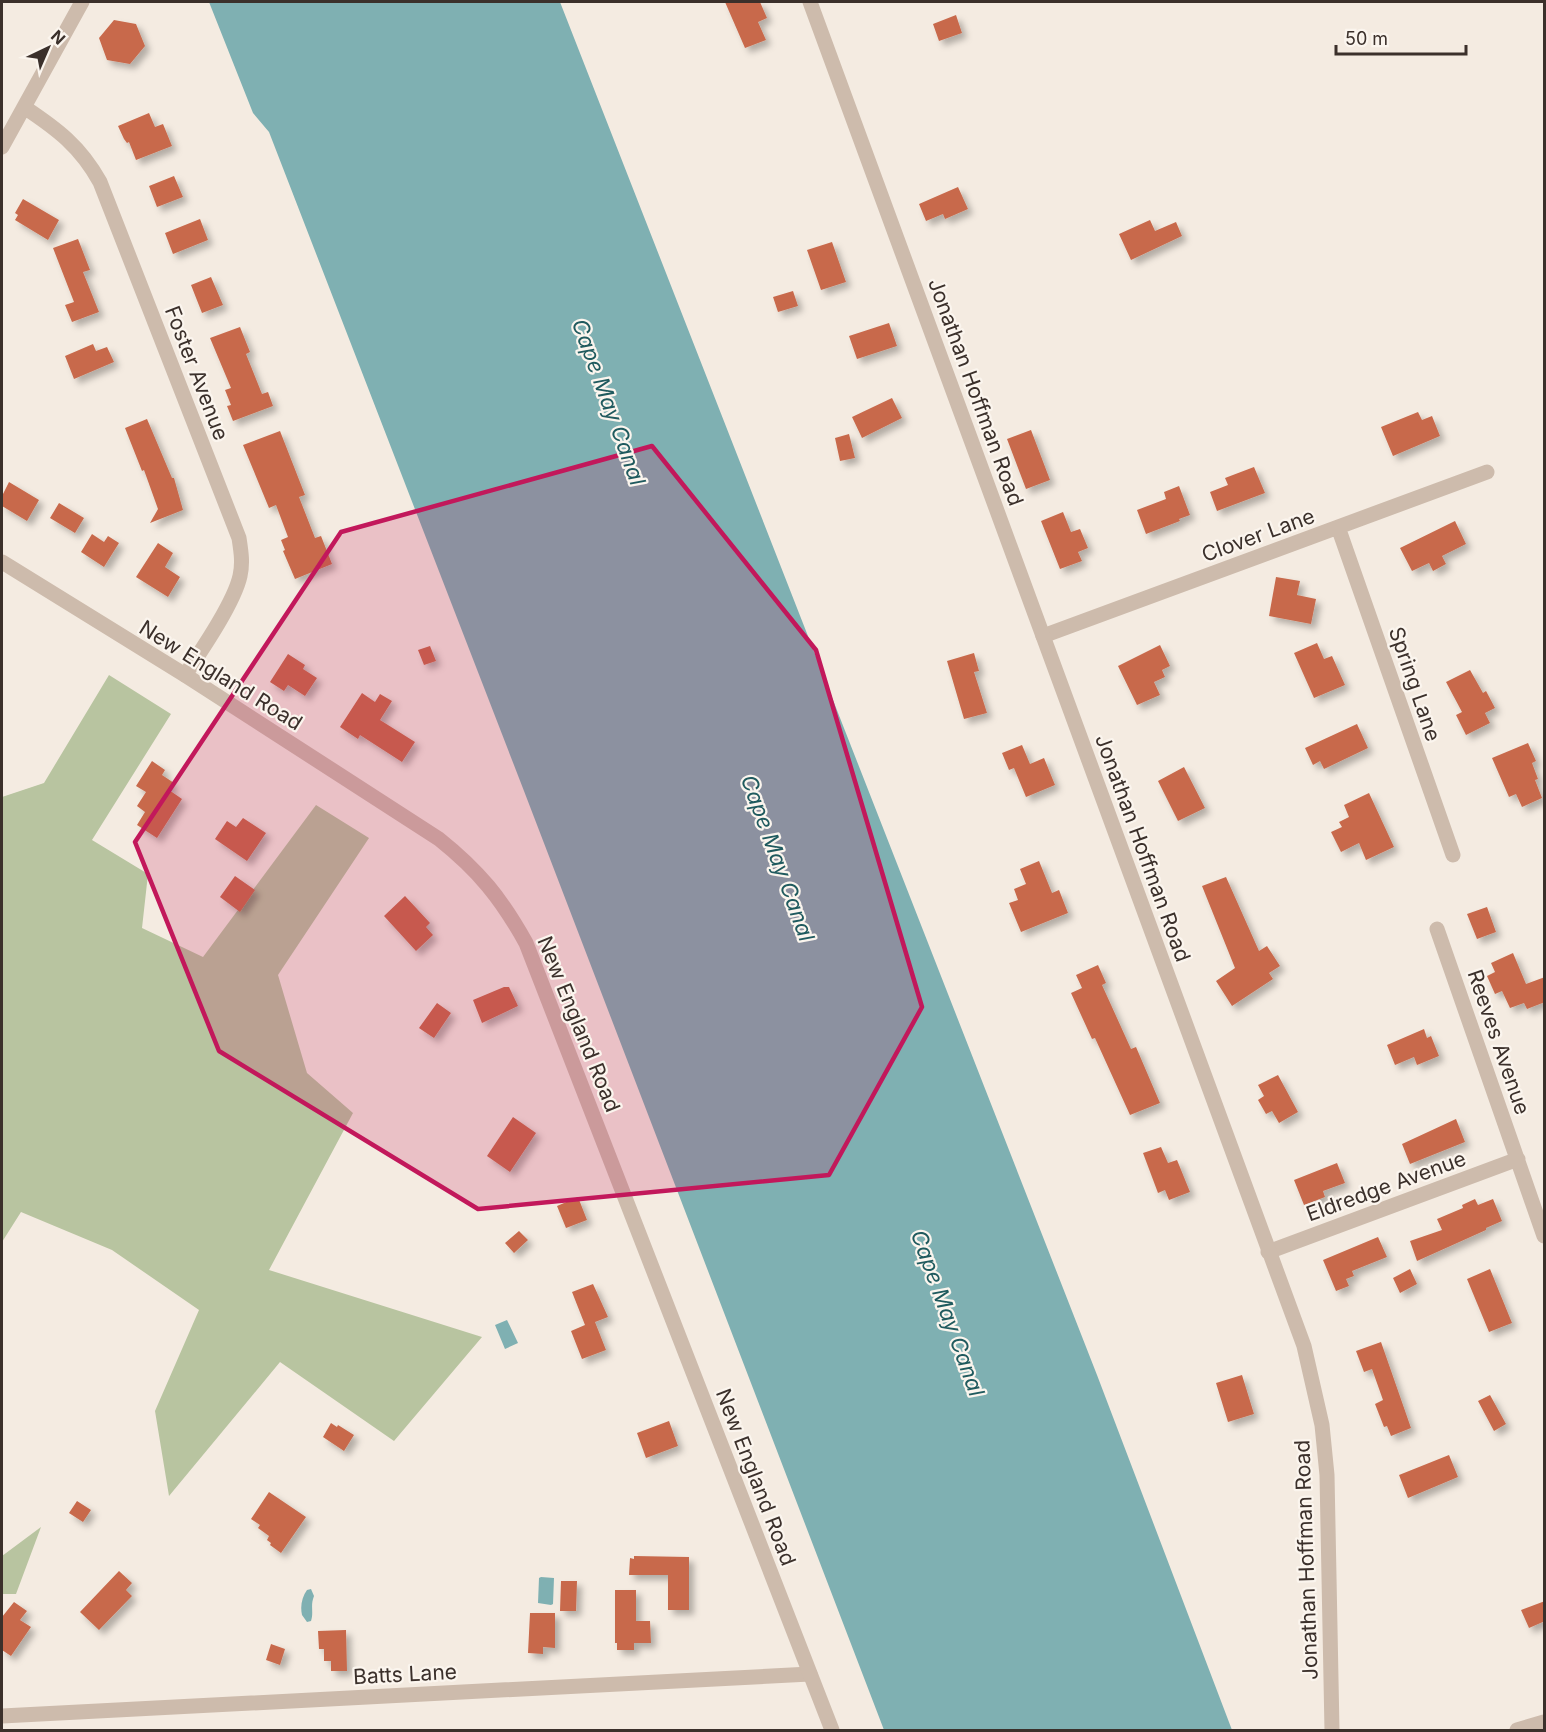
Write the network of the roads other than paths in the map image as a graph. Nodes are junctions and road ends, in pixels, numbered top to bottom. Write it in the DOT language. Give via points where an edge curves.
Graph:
graph roads {
  1 [pos="82,2"];
  2 [pos="810,2"];
  3 [pos="24,107"];
  4 [pos="2,147"];
  5 [pos="1487,472"];
  6 [pos="1338,527"];
  7 [pos="2,562"];
  8 [pos="1043,636"];
  9 [pos="184,675"];
  10 [pos="1454,855"];
  11 [pos="1437,929"];
  12 [pos="1518,1159"];
  13 [pos="1545,1236"];
  14 [pos="1268,1252"];
  15 [pos="810,1674"];
  16 [pos="2,1716"];
  17 [pos="1545,1722"];
  18 [pos="832,1731"];
  19 [pos="1332,1731"];
  20 [pos="1517,1731"];
  1 -- 3 [label="street"];
  2 -- 8 [label="street, Jonathan Hoffman Road"];
  3 -- 4 [label="street"];
  3 -- 9 [label="street, Foster Avenue" via="75,145 100,182 239,538 242,555 234,593"];
  5 -- 6 [label="street, Clover Lane"];
  6 -- 8 [label="street, Clover Lane"];
  6 -- 10 [label="street, Spring Lane"];
  7 -- 9 [label="street, New England Road"];
  8 -- 14 [label="street, Jonathan Hoffman Road"];
  9 -- 15 [label="street, New England Road" via="439,839 467,862 511,915 526,944"];
  11 -- 12 [label="street, Reeves Avenue"];
  12 -- 13 [label="street, Reeves Avenue"];
  12 -- 14 [label="street, Eldredge Avenue"];
  14 -- 19 [label="street, Jonathan Hoffman Road" via="1304,1346 1322,1425 1327,1475"];
  15 -- 16 [label="street, Batts Lane"];
  15 -- 18 [label="street, New England Road"];
  17 -- 20 [label="street"];
}
